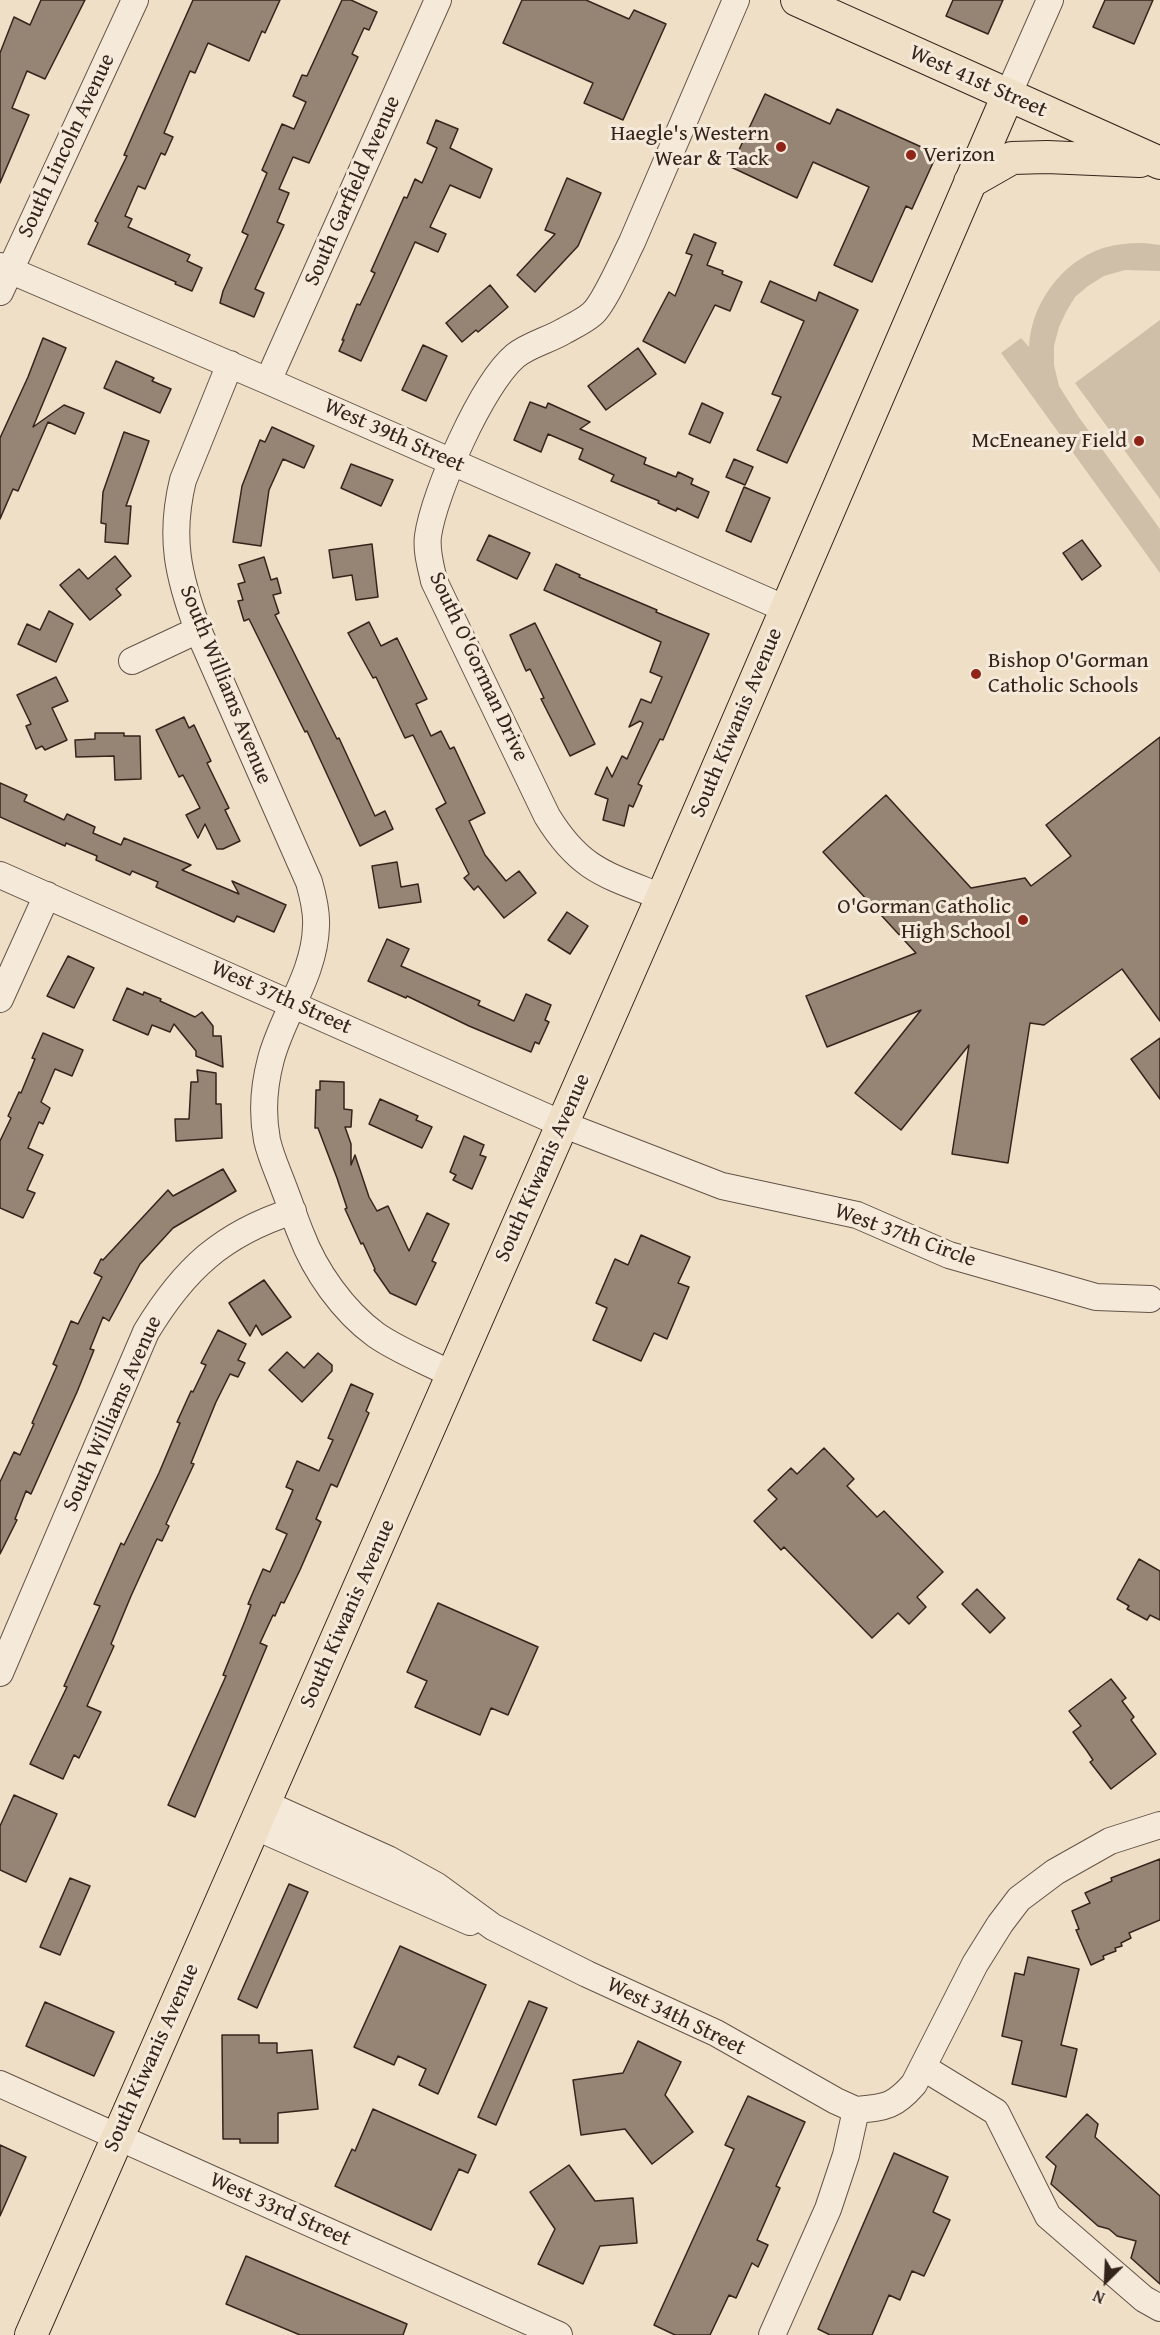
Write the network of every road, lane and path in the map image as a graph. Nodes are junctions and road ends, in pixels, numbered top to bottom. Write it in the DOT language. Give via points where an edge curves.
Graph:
graph roads {
  1 [pos="135,0"];
  2 [pos="438,0"];
  3 [pos="736,0"];
  4 [pos="797,0"];
  5 [pos="1050,0"];
  6 [pos="1008,95"];
  7 [pos="1158,163"];
  8 [pos="970,182"];
  9 [pos="3,276"];
  10 [pos="230,364"];
  11 [pos="268,381"];
  12 [pos="452,462"];
  13 [pos="786,609"];
  14 [pos="198,630"];
  15 [pos="132,661"];
  16 [pos="0,875"];
  17 [pos="46,895"];
  18 [pos="662,897"];
  19 [pos="0,999"];
  20 [pos="292,1003"];
  21 [pos="562,1124"];
  22 [pos="293,1211"];
  23 [pos="1150,1299"];
  24 [pos="453,1376"];
  25 [pos="0,1673"];
  26 [pos="259,1814"];
  27 [pos="1160,1825"];
  28 [pos="924,2068"];
  29 [pos="0,2084"];
  30 [pos="856,2110"];
  31 [pos="116,2137"];
  32 [pos="1160,2308"];
  33 [pos="31,2335"];
  34 [pos="559,2335"];
  35 [pos="772,2335"];
  1 -- 9 [label="street, South Lincoln Avenue"];
  2 -- 11 [label="street, South Garfield Avenue"];
  3 -- 12 [label="street, South O'Gorman Drive" via="632,242 593,313 516,355 493,382"];
  4 -- 6 [label="main road, West 41st Street"];
  5 -- 6 [label="street, South Kiwanis Avenue"];
  6 -- 7 [label="main road, West 41st Street"];
  6 -- 8 [label="main road, South Kiwanis Avenue"];
  7 -- 8 [label="main road" via="1012,158"];
  8 -- 13 [label="main road, South Kiwanis Avenue"];
  9 -- 10 [label="street, West 39th Street"];
  10 -- 11 [label="street, West 39th Street"];
  10 -- 14 [label="street, South Williams Avenue" via="178,500 176,555 183,591"];
  11 -- 12 [label="street, West 39th Street"];
  12 -- 13 [label="street, West 39th Street"];
  12 -- 18 [label="street, South O'Gorman Drive" via="432,514 428,539 434,581 547,816 573,853 588,865"];
  13 -- 18 [label="main road, South Kiwanis Avenue"];
  14 -- 15 [label="street"];
  14 -- 20 [label="street, South Williams Avenue" via="309,882 315,906 313,953"];
  16 -- 17 [label="street, West 37th Street"];
  17 -- 19 [label="street"];
  17 -- 20 [label="street, West 37th Street"];
  18 -- 21 [label="main road, South Kiwanis Avenue"];
  20 -- 21 [label="street, West 37th Street"];
  20 -- 22 [label="street, South Williams Avenue" via="266,1082 264,1115 274,1167"];
  21 -- 23 [label="street, West 37th Circle" via="722,1186 857,1215 949,1255 1096,1297"];
  21 -- 24 [label="main road, South Kiwanis Avenue"];
  22 -- 24 [label="street, South Williams Avenue" via="315,1262 350,1311 376,1335"];
  22 -- 25 [label="street, South Williams Avenue" via="240,1232 211,1252 165,1302 146,1332"];
  24 -- 26 [label="main road, South Kiwanis Avenue"];
  26 -- 30 [label="street, West 34th Street" via="388,1859 437,1887 493,1927 716,2033"];
  26 -- 31 [label="main road, South Kiwanis Avenue"];
  27 -- 28 [label="street" via="1110,1841 1055,1872 1019,1899 975,1964"];
  28 -- 30 [label="street" via="900,2100 883,2108"];
  28 -- 32 [label="street" via="996,2112 1048,2216 1144,2299"];
  29 -- 31 [label="street, West 33rd Street"];
  30 -- 35 [label="street" via="828,2210"];
  31 -- 33 [label="main road, South Kiwanis Avenue"];
  31 -- 34 [label="street, West 33rd Street"];
}
